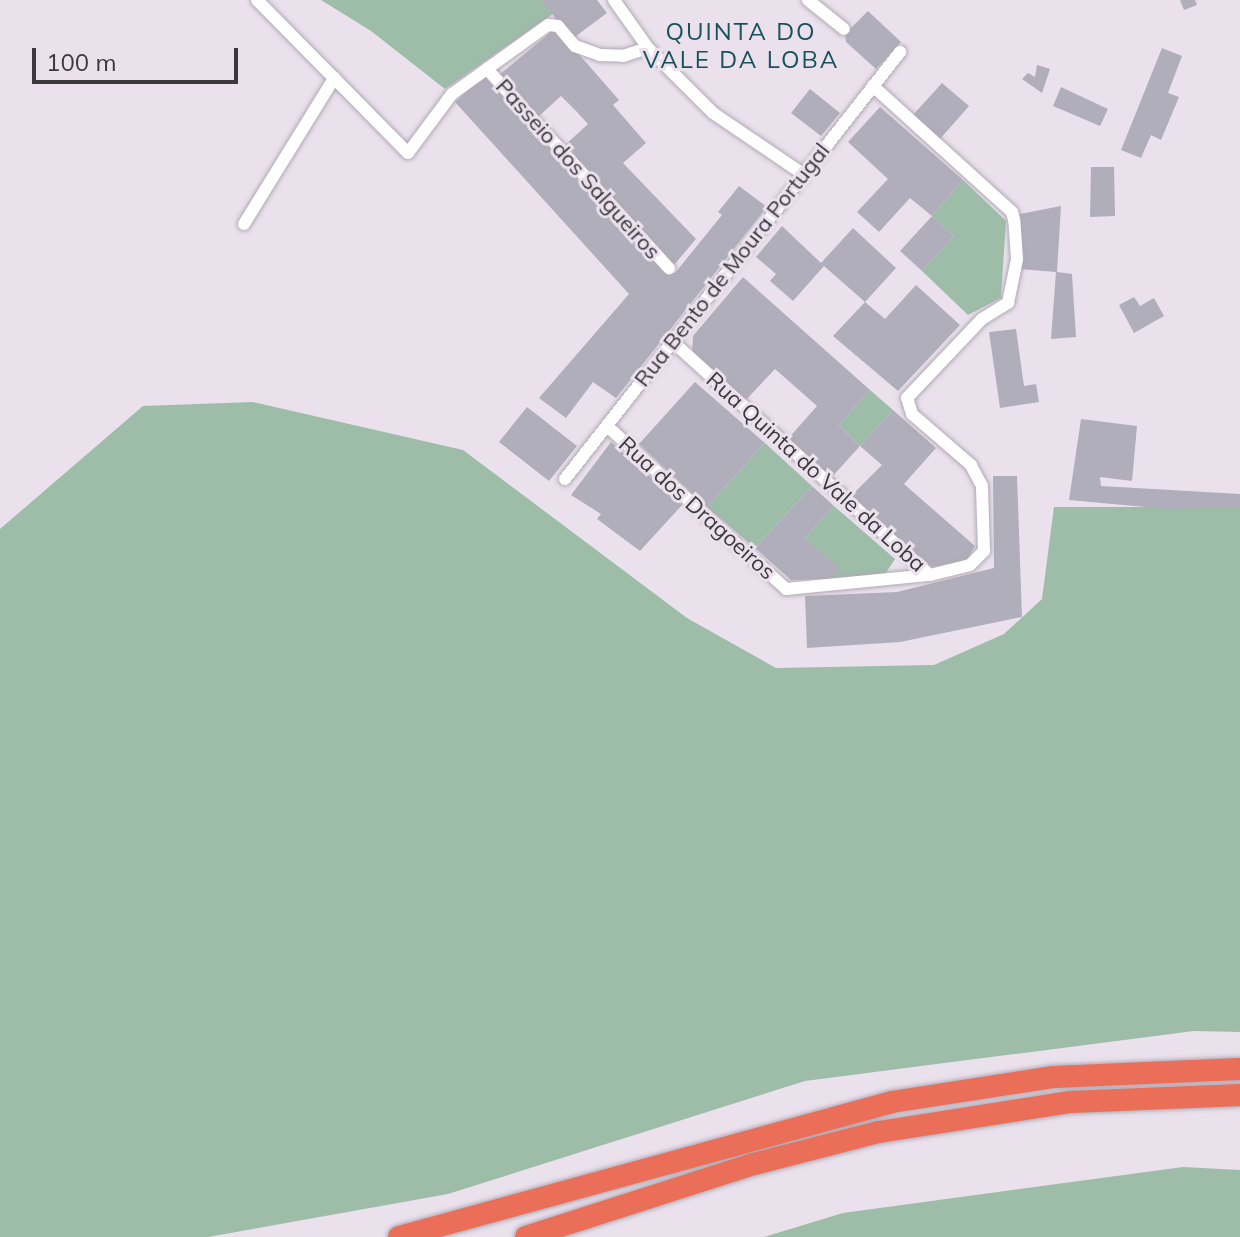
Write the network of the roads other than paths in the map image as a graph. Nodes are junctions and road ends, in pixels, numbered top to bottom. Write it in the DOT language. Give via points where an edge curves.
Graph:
graph roads {
  1 [pos="257,0"];
  2 [pos="614,0"];
  3 [pos="808,0"];
  4 [pos="844,29"];
  5 [pos="648,48"];
  6 [pos="900,52"];
  7 [pos="487,69"];
  8 [pos="334,78"];
  9 [pos="873,86"];
  10 [pos="803,174"];
  11 [pos="244,224"];
  12 [pos="669,268"];
  13 [pos="673,342"];
  14 [pos="607,426"];
  15 [pos="565,479"];
  16 [pos="930,575"];
  17 [pos="1240,1069"];
  18 [pos="1240,1095"];
  19 [pos="399,1237"];
  20 [pos="526,1237"];
  1 -- 8 [label="street"];
  2 -- 5 [label="street"];
  3 -- 4 [label="street"];
  5 -- 7 [label="street" via="623,56 600,55 575,46 553,24"];
  5 -- 10 [label="street" via="713,113"];
  6 -- 9 [label="street, Rua Bento de Moura Portugal"];
  7 -- 8 [label="street" via="452,94 408,153"];
  7 -- 12 [label="street, Passeio dos Salgueiros"];
  8 -- 11 [label="street"];
  9 -- 10 [label="street, Rua Bento de Moura Portugal"];
  9 -- 16 [label="street, Rua Quinta do Vale da Loba" via="1012,212 1014,220 1017,259 1008,303 982,319 907,398 912,414 971,465 982,486 984,551 970,565"];
  10 -- 13 [label="street, Rua Bento de Moura Portugal"];
  13 -- 14 [label="street, Rua Bento de Moura Portugal"];
  13 -- 16 [label="street, Rua Quinta do Vale da Loba"];
  14 -- 15 [label="street, Rua Bento de Moura Portugal"];
  14 -- 16 [label="street, Rua dos Dragoeiros" via="786,589"];
  17 -- 19 [label="highway" via="1054,1077 892,1102"];
  18 -- 20 [label="highway" via="1071,1102 894,1129 754,1164"];
}
